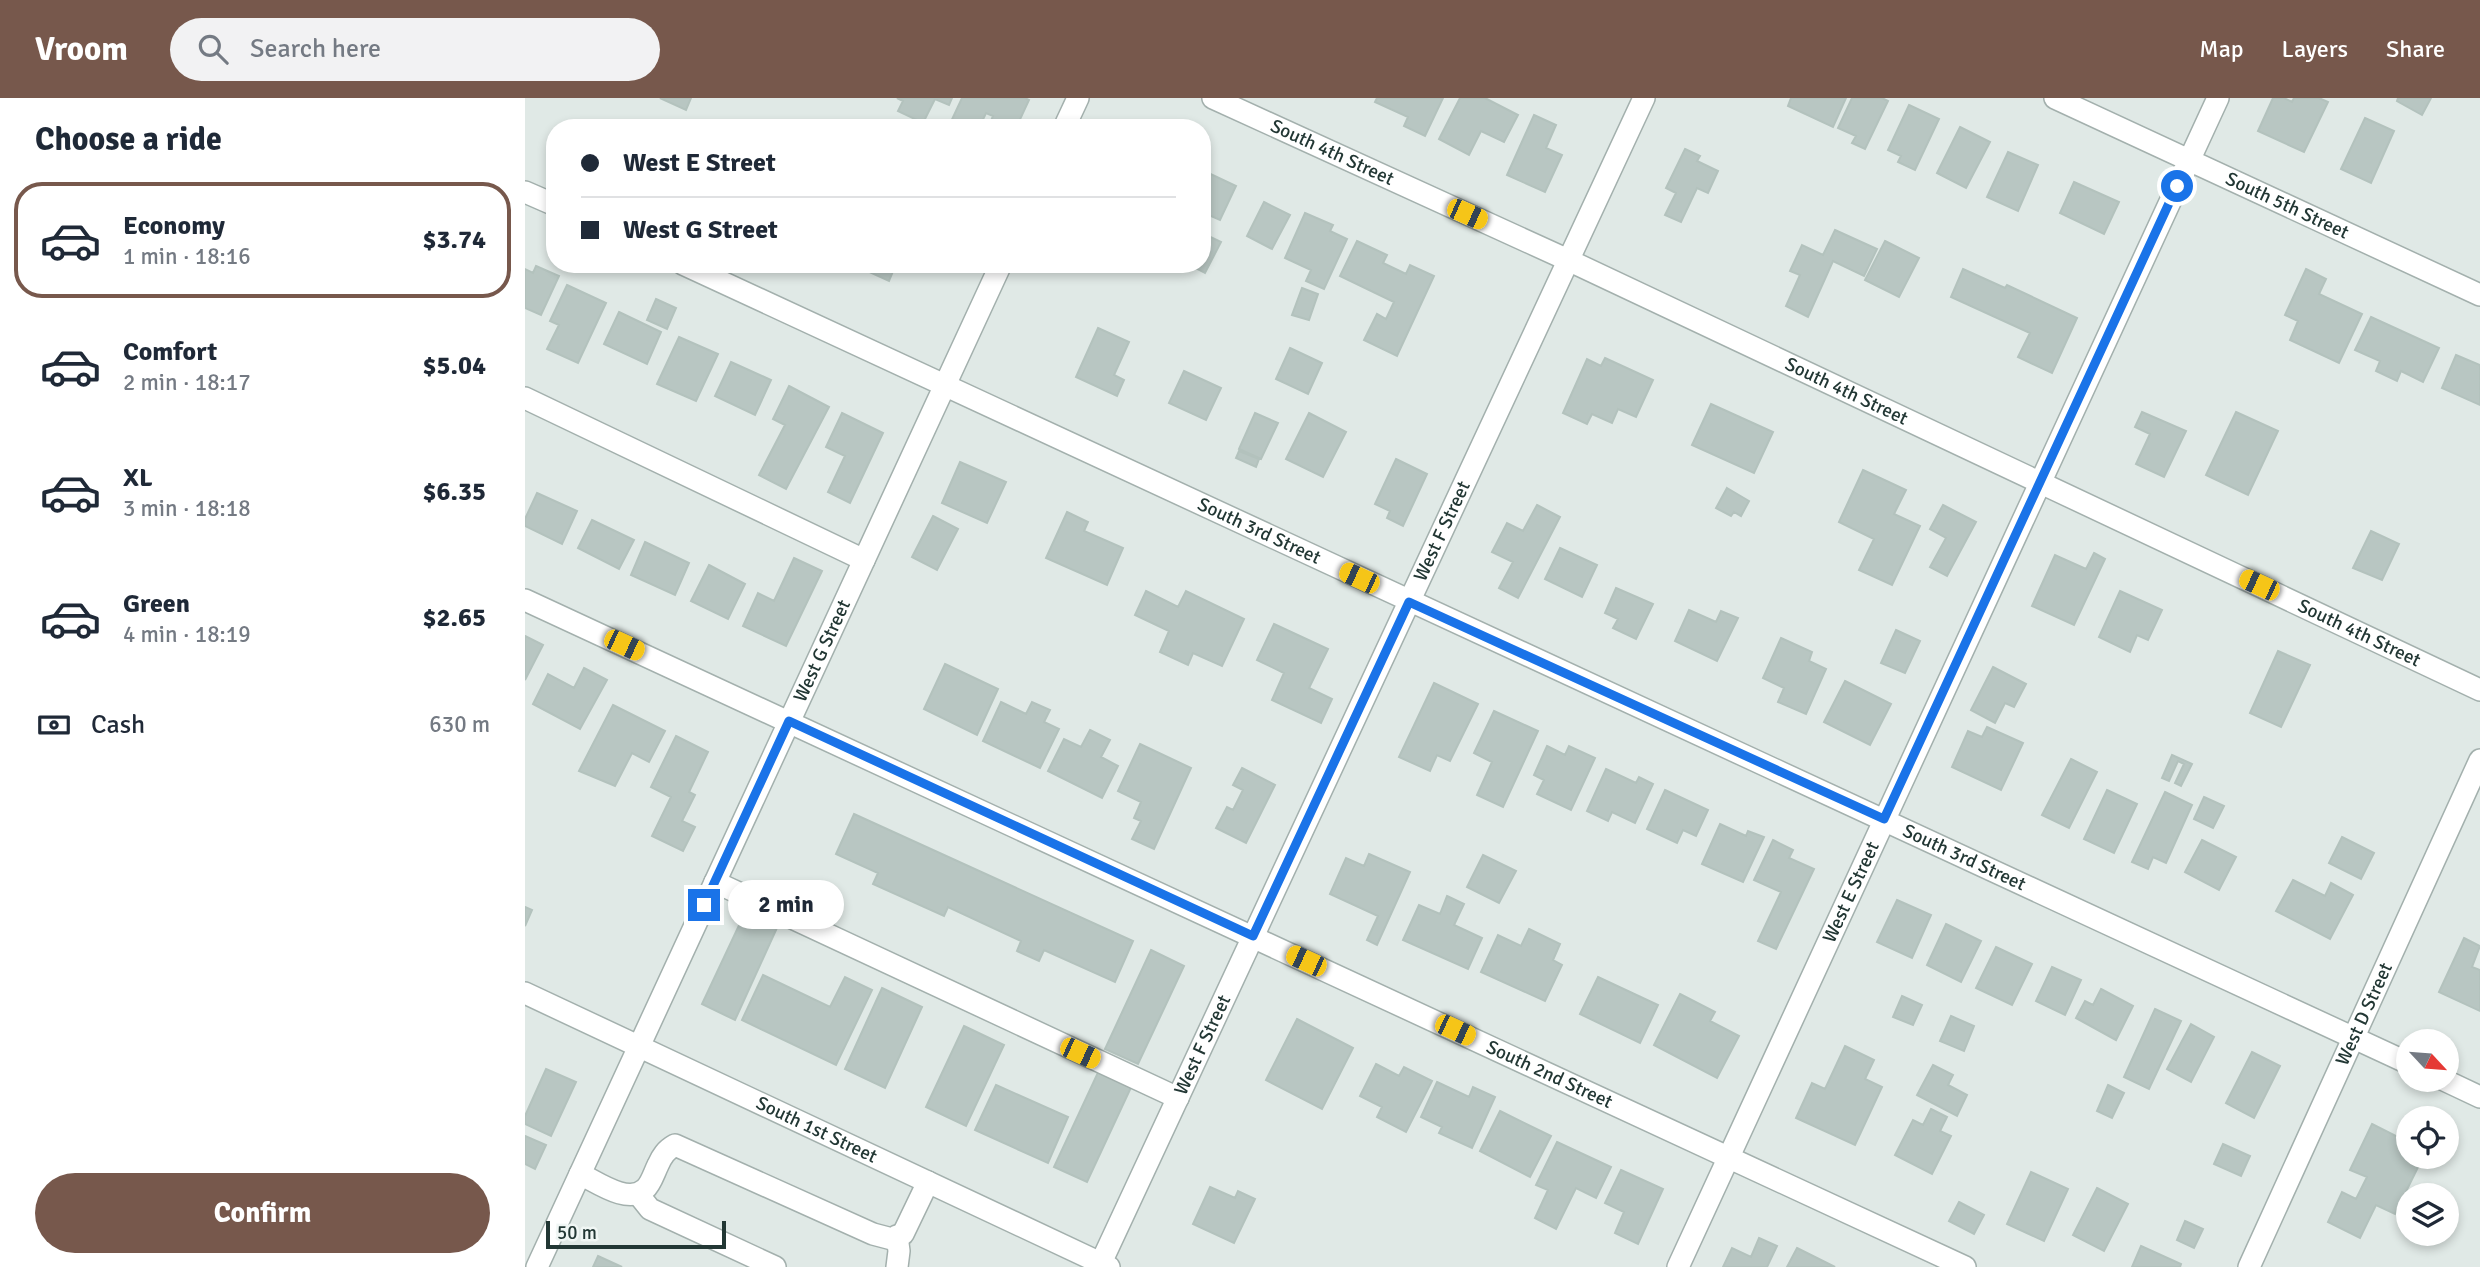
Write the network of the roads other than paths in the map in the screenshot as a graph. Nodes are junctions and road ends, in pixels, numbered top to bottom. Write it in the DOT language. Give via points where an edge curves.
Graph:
graph roads {
  1 [pos="1078,98"];
  2 [pos="1213,98"];
  3 [pos="1644,98"];
  4 [pos="2055,98"];
  5 [pos="2218,98"];
  6 [pos="1068,119"];
  7 [pos="2188,162"];
  8 [pos="525,192"];
  9 [pos="546,201"];
  10 [pos="1568,260"];
  11 [pos="702,273"];
  12 [pos="997,273"];
  13 [pos="2480,295"];
  14 [pos="945,385"];
  15 [pos="525,398"];
  16 [pos="2041,482"];
  17 [pos="864,560"];
  18 [pos="525,600"];
  19 [pos="1409,602"];
  20 [pos="2480,690"];
  21 [pos="789,721"];
  22 [pos="2480,760"];
  23 [pos="1884,819"];
  24 [pos="715,881"];
  25 [pos="1253,936"];
  26 [pos="525,993"];
  27 [pos="2354,1038"];
  28 [pos="639,1046"];
  29 [pos="2396,1057"];
  30 [pos="2459,1087"];
  31 [pos="2480,1097"];
  32 [pos="1178,1098"];
  33 [pos="1728,1157"];
  34 [pos="580,1174"];
  35 [pos="928,1182"];
  36 [pos="638,1194"];
  37 [pos="897,1237"];
  38 [pos="1103,1266"];
  39 [pos="537,1267"];
  40 [pos="775,1267"];
  41 [pos="897,1267"];
  42 [pos="1678,1267"];
  43 [pos="1965,1267"];
  44 [pos="2249,1267"];
  1 -- 6 [label="street"];
  2 -- 10 [label="street, South 4th Street"];
  3 -- 10 [label="street, West F Street"];
  4 -- 7 [label="street, South 5th Street"];
  5 -- 7 [label="street, West E Street"];
  7 -- 13 [label="street, South 5th Street"];
  7 -- 16 [label="street, West E Street"];
  8 -- 9 [label="street"];
  10 -- 16 [label="street, South 4th Street"];
  10 -- 19 [label="street, West F Street"];
  11 -- 14 [label="street, South 3rd Street"];
  12 -- 14 [label="street, West G Street"];
  14 -- 17 [label="street, West G Street"];
  14 -- 19 [label="street, South 3rd Street"];
  15 -- 17 [label="street"];
  16 -- 20 [label="street, South 4th Street"];
  16 -- 23 [label="street, West E Street"];
  17 -- 21 [label="street, West G Street"];
  18 -- 21 [label="street, South 2nd Street"];
  19 -- 23 [label="street, South 3rd Street"];
  19 -- 25 [label="street, West F Street"];
  21 -- 24 [label="street, West G Street"];
  21 -- 25 [label="street, South 2nd Street"];
  22 -- 27 [label="street, West D Street"];
  23 -- 27 [label="street, South 3rd Street"];
  23 -- 33 [label="street, West E Street"];
  24 -- 28 [label="street, West G Street"];
  24 -- 32 [label="street"];
  25 -- 32 [label="street, West F Street"];
  25 -- 33 [label="street, South 2nd Street"];
  26 -- 28 [label="street, South 1st Street"];
  27 -- 29 [label="street, South 3rd Street"];
  27 -- 44 [label="street, West D Street"];
  28 -- 34 [label="street, West G Street"];
  28 -- 35 [label="street, South 1st Street"];
  30 -- 31 [label="street"];
  32 -- 38 [label="street, West F Street"];
  33 -- 42 [label="street, West E Street"];
  33 -- 43 [label="street, South 2nd Street"];
  34 -- 36 [label="street" via="619,1192"];
  34 -- 39 [label="street, West G Street"];
  35 -- 37 [label="street" via="903,1234"];
  35 -- 38 [label="street, South 1st Street"];
  36 -- 37 [label="street" via="647,1188 662,1156 675,1145 873,1234"];
  36 -- 40 [label="street" via="650,1209"];
  37 -- 41 [label="street"];
}
